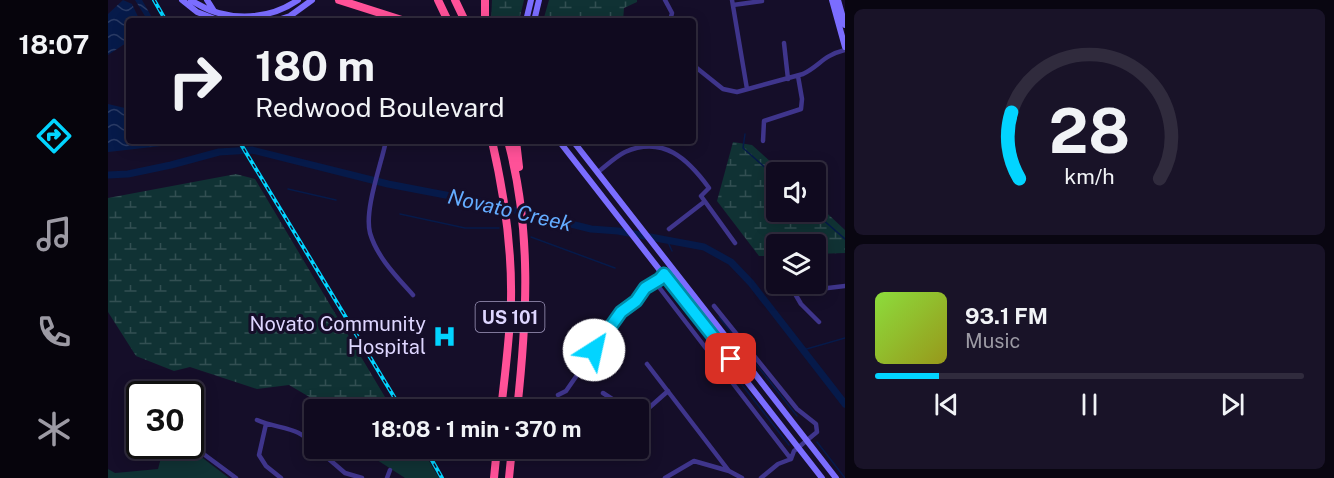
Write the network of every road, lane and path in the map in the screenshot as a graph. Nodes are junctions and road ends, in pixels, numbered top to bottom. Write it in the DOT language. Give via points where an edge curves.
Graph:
graph roads {
  1 [pos="207,0"];
  2 [pos="298,0"];
  3 [pos="312,0"];
  4 [pos="316,0"];
  5 [pos="339,0"];
  6 [pos="438,0"];
  7 [pos="454,0"];
  8 [pos="485,0"];
  9 [pos="531,0"];
  10 [pos="539,0"];
  11 [pos="665,0"];
  12 [pos="832,0"];
  13 [pos="838,0"];
  14 [pos="188,1"];
  15 [pos="762,1"];
  16 [pos="732,2"];
  17 [pos="300,9"];
  18 [pos="215,12"];
  19 [pos="210,18"];
  20 [pos="247,18"];
  21 [pos="256,18"];
  22 [pos="285,18"];
  23 [pos="396,18"];
  24 [pos="447,18"];
  25 [pos="463,18"];
  26 [pos="485,18"];
  27 [pos="527,18"];
  28 [pos="535,18"];
  29 [pos="671,18"];
  30 [pos="845,25"];
  31 [pos="784,43"];
  32 [pos="845,49"];
  33 [pos="696,67"];
  34 [pos="798,76"];
  35 [pos="788,79"];
  36 [pos="747,89"];
  37 [pos="763,141"];
  38 [pos="385,144"];
  39 [pos="491,144"];
  40 [pos="509,144"];
  41 [pos="516,144"];
  42 [pos="561,144"];
  43 [pos="575,144"];
  44 [pos="642,144"];
  45 [pos="648,144"];
  46 [pos="598,172"];
  47 [pos="589,179"];
  48 [pos="518,181"];
  49 [pos="704,202"];
  50 [pos="669,229"];
  51 [pos="735,243"];
  52 [pos="673,270"];
  53 [pos="664,274"];
  54 [pos="655,282"];
  55 [pos="845,286"];
  56 [pos="645,288"];
  57 [pos="412,294"];
  58 [pos="714,306"];
  59 [pos="819,322"];
  60 [pos="647,364"];
  61 [pos="668,391"];
  62 [pos="603,393"];
  63 [pos="558,395"];
  64 [pos="502,399"];
  65 [pos="518,399"];
  66 [pos="612,399"];
  67 [pos="649,408"];
  68 [pos="257,420"];
  69 [pos="266,424"];
  70 [pos="304,437"];
  71 [pos="806,441"];
  72 [pos="799,447"];
  73 [pos="204,454"];
  74 [pos="252,454"];
  75 [pos="259,455"];
  76 [pos="328,459"];
  77 [pos="496,459"];
  78 [pos="511,459"];
  79 [pos="791,459"];
  80 [pos="390,470"];
  81 [pos="729,471"];
  82 [pos="236,478"];
  83 [pos="281,478"];
  84 [pos="362,478"];
  85 [pos="387,478"];
  86 [pos="494,478"];
  87 [pos="509,478"];
  88 [pos="665,478"];
  89 [pos="742,478"];
  90 [pos="761,478"];
  91 [pos="822,478"];
  92 [pos="836,478"];
  1 -- 18 [label="main road"];
  2 -- 21 [label="main road"];
  3 -- 17 [label="main road"];
  4 -- 17 [label="main road"];
  5 -- 23 [label="highway"];
  6 -- 24 [label="highway"];
  7 -- 25 [label="highway"];
  8 -- 26 [label="highway"];
  9 -- 27 [label="main road"];
  10 -- 28 [label="main road"];
  11 -- 29 [label="street"];
  12 -- 32 [label="main road"];
  13 -- 30 [label="main road"];
  14 -- 18 [label="main road"];
  14 -- 19 [label="main road"];
  15 -- 16 [label="street"];
  16 -- 36 [label="street"];
  17 -- 22 [label="main road"];
  18 -- 20 [label="main road"];
  31 -- 35 [label="street"];
  32 -- 34 [label="street" via="825,57"];
  33 -- 36 [label="street" via="723,89 737,93"];
  34 -- 35 [label="street"];
  34 -- 37 [label="street" via="801,110 764,121"];
  35 -- 36 [label="street"];
  38 -- 57 [label="street" via="369,219 373,241"];
  39 -- 64 [label="highway, US 101" via="502,189 511,298"];
  40 -- 48 [label="highway, US 101"];
  41 -- 48 [label="highway"];
  42 -- 47 [label="main road"];
  43 -- 46 [label="main road"];
  44 -- 46 [label="street"];
  45 -- 49 [label="street" via="677,154 693,168 709,188 701,196"];
  46 -- 47 [label="main road"];
  46 -- 52 [label="main road"];
  47 -- 53 [label="main road"];
  48 -- 65 [label="highway, US 101" via="526,297"];
  49 -- 50 [label="street"];
  49 -- 51 [label="street"];
  52 -- 53 [label="street"];
  52 -- 71 [label="main road"];
  53 -- 54 [label="street"];
  53 -- 56 [label="street" via="646,283"];
  53 -- 72 [label="main road"];
  54 -- 56 [label="street"];
  54 -- 79 [label="street"];
  55 -- 59 [label="street" via="794,292"];
  56 -- 63 [label="street" via="621,312 566,391"];
  58 -- 71 [label="street" via="797,409 815,421 817,432"];
  60 -- 61 [label="street"];
  61 -- 67 [label="street"];
  61 -- 81 [label="street"];
  62 -- 66 [label="street"];
  68 -- 69 [label="street"];
  69 -- 70 [label="street" via="291,429"];
  69 -- 75 [label="street"];
  71 -- 72 [label="street"];
  71 -- 92 [label="main road"];
  72 -- 79 [label="street"];
  72 -- 91 [label="main road"];
  73 -- 82 [label="street"];
  74 -- 75 [label="street"];
  75 -- 83 [label="street"];
  76 -- 84 [label="street" via="345,473"];
  77 -- 86 [label="highway"];
  78 -- 87 [label="highway"];
  79 -- 90 [label="street"];
  80 -- 85 [label="street"];
  81 -- 88 [label="street" via="694,461"];
  81 -- 89 [label="street"];
}
